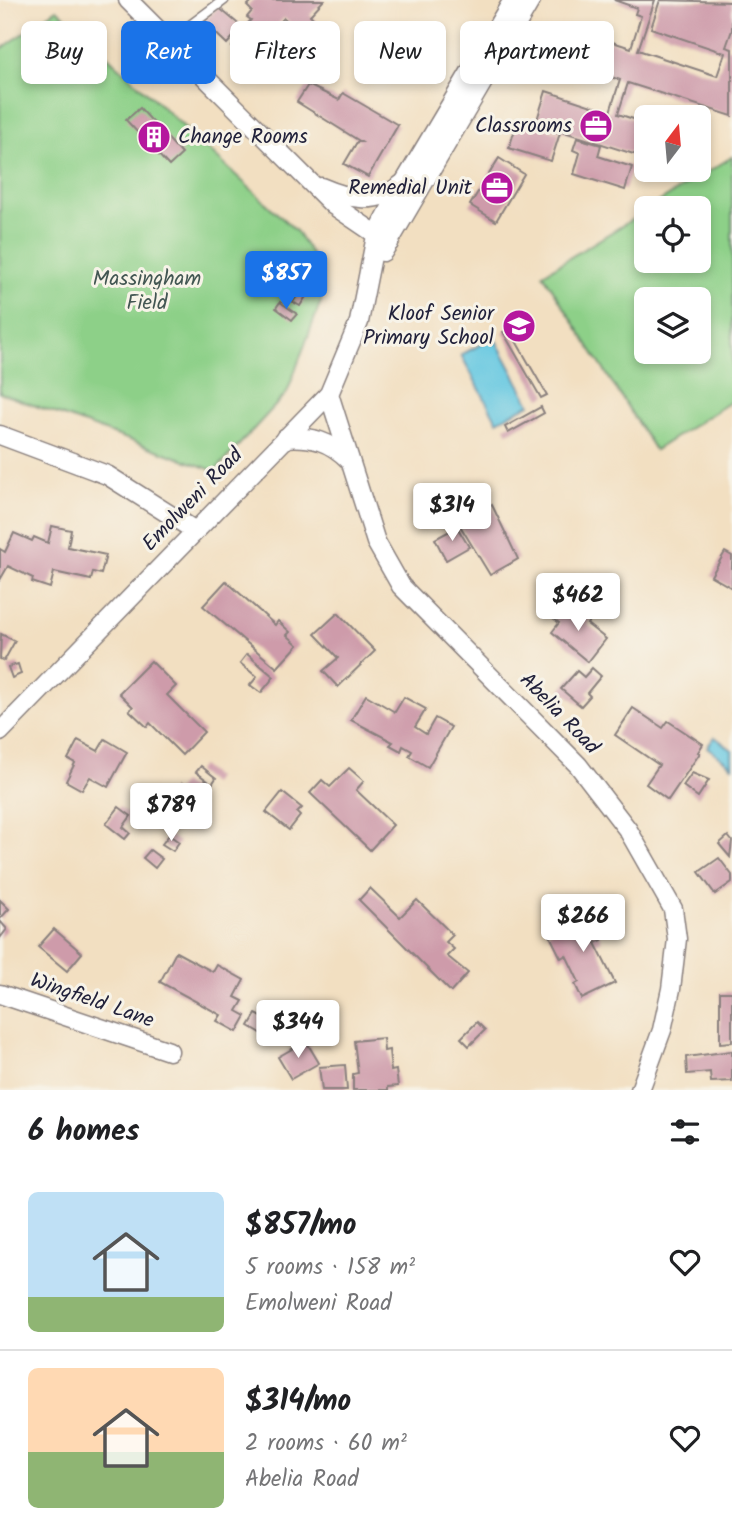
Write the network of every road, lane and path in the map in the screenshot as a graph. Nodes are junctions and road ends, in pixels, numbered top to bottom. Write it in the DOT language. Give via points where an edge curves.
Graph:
graph roads {
  1 [pos="128,0"];
  2 [pos="224,0"];
  3 [pos="513,0"];
  4 [pos="531,0"];
  5 [pos="148,21"];
  6 [pos="195,21"];
  7 [pos="212,84"];
  8 [pos="405,181"];
  9 [pos="314,184"];
  10 [pos="383,240"];
  11 [pos="329,394"];
  12 [pos="0,435"];
  13 [pos="285,438"];
  14 [pos="349,460"];
  15 [pos="194,530"];
  16 [pos="0,732"];
  17 [pos="0,994"];
  18 [pos="169,1051"];
  19 [pos="640,1090"];
  1 -- 5 [label="street"];
  2 -- 6 [label="lane"];
  3 -- 8 [label="street, Emolweni Road"];
  4 -- 10 [label="street, Emolweni Road"];
  7 -- 9 [label="street"];
  8 -- 9 [label="street" via="391,194 355,199"];
  8 -- 10 [label="street, Emolweni Road"];
  9 -- 10 [label="street" via="333,205"];
  10 -- 11 [label="street, Emolweni Road" via="359,322"];
  11 -- 13 [label="street, Emolweni Road"];
  11 -- 14 [label="street, Abelia Road"];
  12 -- 15 [label="street" via="107,475"];
  13 -- 14 [label="street" via="328,443"];
  13 -- 15 [label="street, Emolweni Road"];
  14 -- 19 [label="street, Abelia Road" via="376,542 401,586 578,765 628,830 673,909 677,939 671,989"];
  15 -- 16 [label="street, Emolweni Road"];
  17 -- 18 [label="street, Wingfield Lane"];
}
